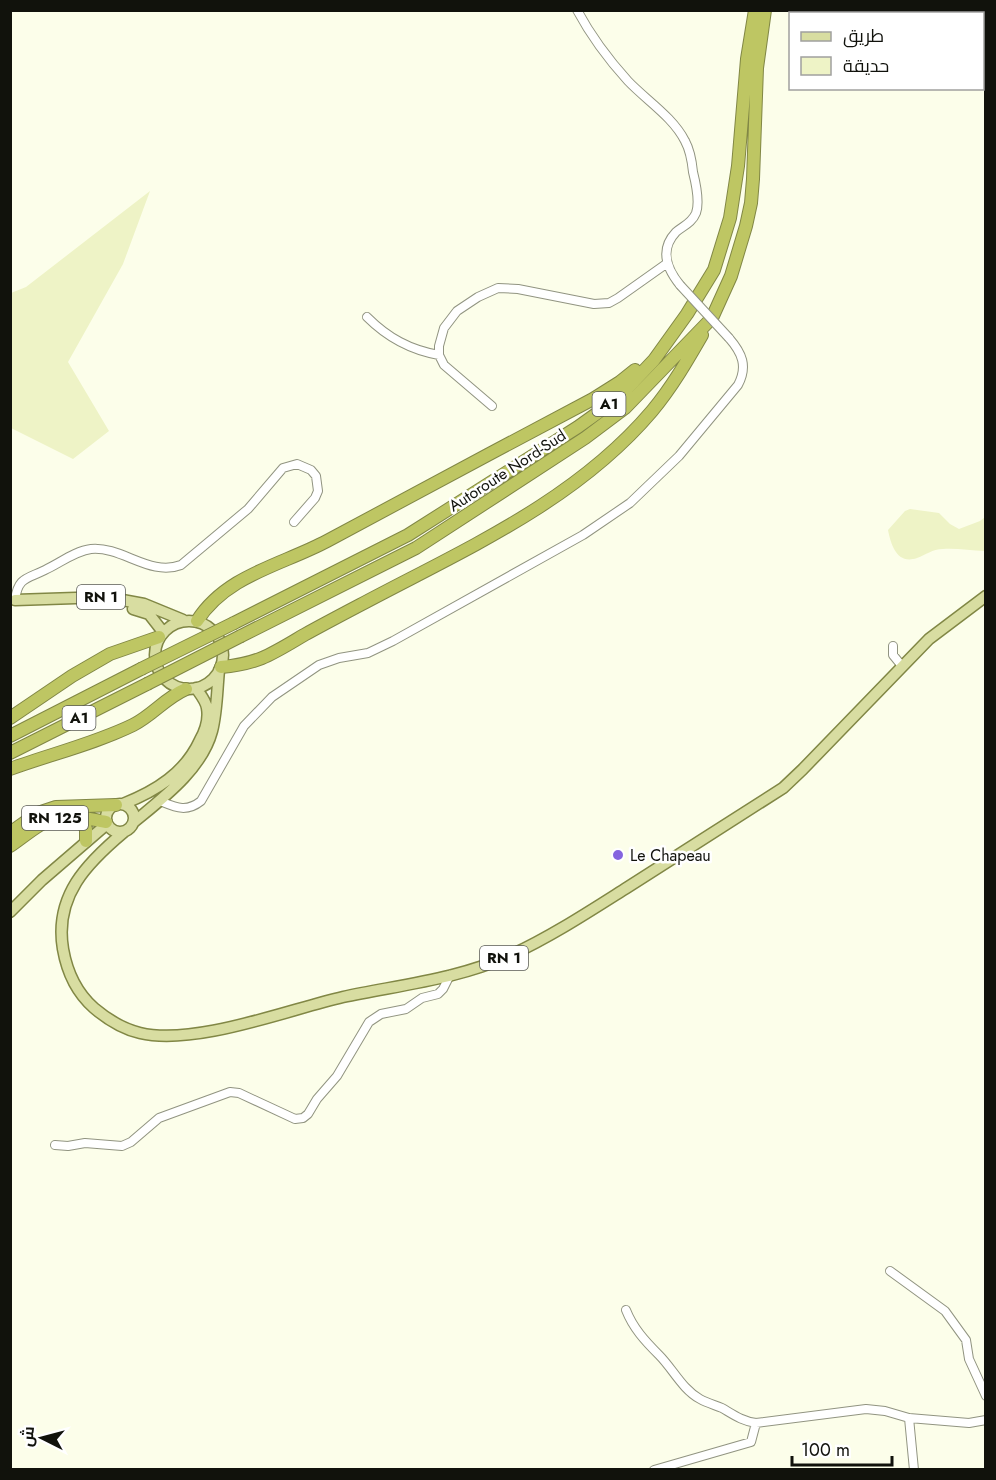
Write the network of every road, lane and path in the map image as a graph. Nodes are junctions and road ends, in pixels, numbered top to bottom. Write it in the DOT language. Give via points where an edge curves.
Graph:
graph roads {
  1 [pos="577,10"];
  2 [pos="755,10"];
  3 [pos="765,10"];
  4 [pos="666,264"];
  5 [pos="687,314"];
  6 [pos="367,317"];
  7 [pos="712,318"];
  8 [pos="439,355"];
  9 [pos="492,406"];
  10 [pos="294,522"];
  11 [pos="986,596"];
  12 [pos="13,600"];
  13 [pos="210,603"];
  14 [pos="179,619"];
  15 [pos="197,621"];
  16 [pos="161,634"];
  17 [pos="893,646"];
  18 [pos="902,666"];
  19 [pos="220,668"];
  20 [pos="191,689"];
  21 [pos="10,718"];
  22 [pos="10,736"];
  23 [pos="10,753"];
  24 [pos="10,769"];
  25 [pos="159,801"];
  26 [pos="120,805"];
  27 [pos="79,818"];
  28 [pos="134,822"];
  29 [pos="109,826"];
  30 [pos="124,832"];
  31 [pos="10,833"];
  32 [pos="86,841"];
  33 [pos="10,846"];
  34 [pos="103,849"];
  35 [pos="10,912"];
  36 [pos="450,975"];
  37 [pos="55,1145"];
  38 [pos="890,1271"];
  39 [pos="626,1310"];
  40 [pos="986,1396"];
  41 [pos="909,1418"];
  42 [pos="986,1420"];
  43 [pos="756,1423"];
  44 [pos="654,1470"];
  45 [pos="914,1470"];
  1 -- 4 [label="street" via="608,58 686,142 697,211 675,233"];
  2 -- 5 [label="highway, Autoroute Nord-Sud / A1" via="730,218 714,270"];
  3 -- 7 [label="highway, Autoroute Nord-Sud / A1" via="757,68 751,203 731,276"];
  4 -- 8 [label="street" via="618,298 602,304 509,288 488,291 450,319 444,328"];
  4 -- 25 [label="street, bridge" via="743,360 738,385 679,456 630,503 583,535 385,645 320,665 258,711 235,740 201,801 183,809"];
  5 -- 13 [label="highway" via="650,358 593,399 315,548 243,579"];
  5 -- 22 [label="highway, Autoroute Nord-Sud / A1, bridge" via="654,360 617,399 408,535"];
  6 -- 8 [label="street" via="400,344"];
  7 -- 19 [label="highway" via="681,372 652,411 582,478 519,521 270,656"];
  7 -- 23 [label="highway, Autoroute Nord-Sud / A1, bridge" via="625,408 416,548"];
  8 -- 9 [label="street" via="444,365"];
  10 -- 12 [label="street" via="318,491 316,476 297,464 283,468 248,509 180,565 159,568 105,550 87,550 24,579"];
  11 -- 18 [label="main road, RN 1" via="929,639"];
  12 -- 14 [label="main road, RN 1" via="106,597 144,604"];
  12 -- 16 [label="main road, RN 1" via="137,609 153,618"];
  13 -- 14 [label="main road"];
  13 -- 15 [label="highway"];
  14 -- 15 [label="main road"];
  14 -- 16 [label="main road"];
  15 -- 19 [label="main road" via="213,631 220,642"];
  16 -- 20 [label="main road" via="154,655 160,673 168,683"];
  16 -- 21 [label="highway" via="110,654"];
  17 -- 18 [label="street" via="893,655"];
  18 -- 36 [label="main road, RN 1" via="783,788 561,929 510,956"];
  19 -- 20 [label="main road" via="210,682"];
  19 -- 25 [label="main road" via="210,738 199,758"];
  20 -- 24 [label="highway" via="169,698 132,725"];
  20 -- 26 [label="main road" via="205,701 207,713 202,736 191,756 179,772 143,796"];
  25 -- 28 [label="main road"];
  26 -- 28 [label="main road" via="132,811"];
  26 -- 29 [label="main road" via="108,811"];
  26 -- 31 [label="highway" via="56,807 38,813"];
  27 -- 29 [label="highway, RN 125"];
  27 -- 32 [label="highway" via="86,829"];
  27 -- 33 [label="highway, RN 125" via="51,819"];
  28 -- 30 [label="main road"];
  29 -- 30 [label="main road"];
  29 -- 32 [label="main road"];
  29 -- 34 [label="main road, RN 1"];
  30 -- 34 [label="main road, RN 1"];
  32 -- 35 [label="main road"];
  34 -- 36 [label="main road, RN 1" via="81,873 68,898 61,940 64,958 79,992 90,1004 102,1015 139,1033 181,1035 211,1031"];
  36 -- 37 [label="street" via="438,994 369,1022 337,1076 303,1118 296,1119 230,1092 159,1118 122,1146"];
  38 -- 40 [label="street" via="945,1311 966,1340 969,1359"];
  39 -- 43 [label="street" via="647,1344 699,1398 741,1420"];
  41 -- 42 [label="street" via="969,1423"];
  41 -- 43 [label="street" via="866,1409"];
  41 -- 45 [label="street"];
  43 -- 44 [label="street" via="751,1442"];
}
